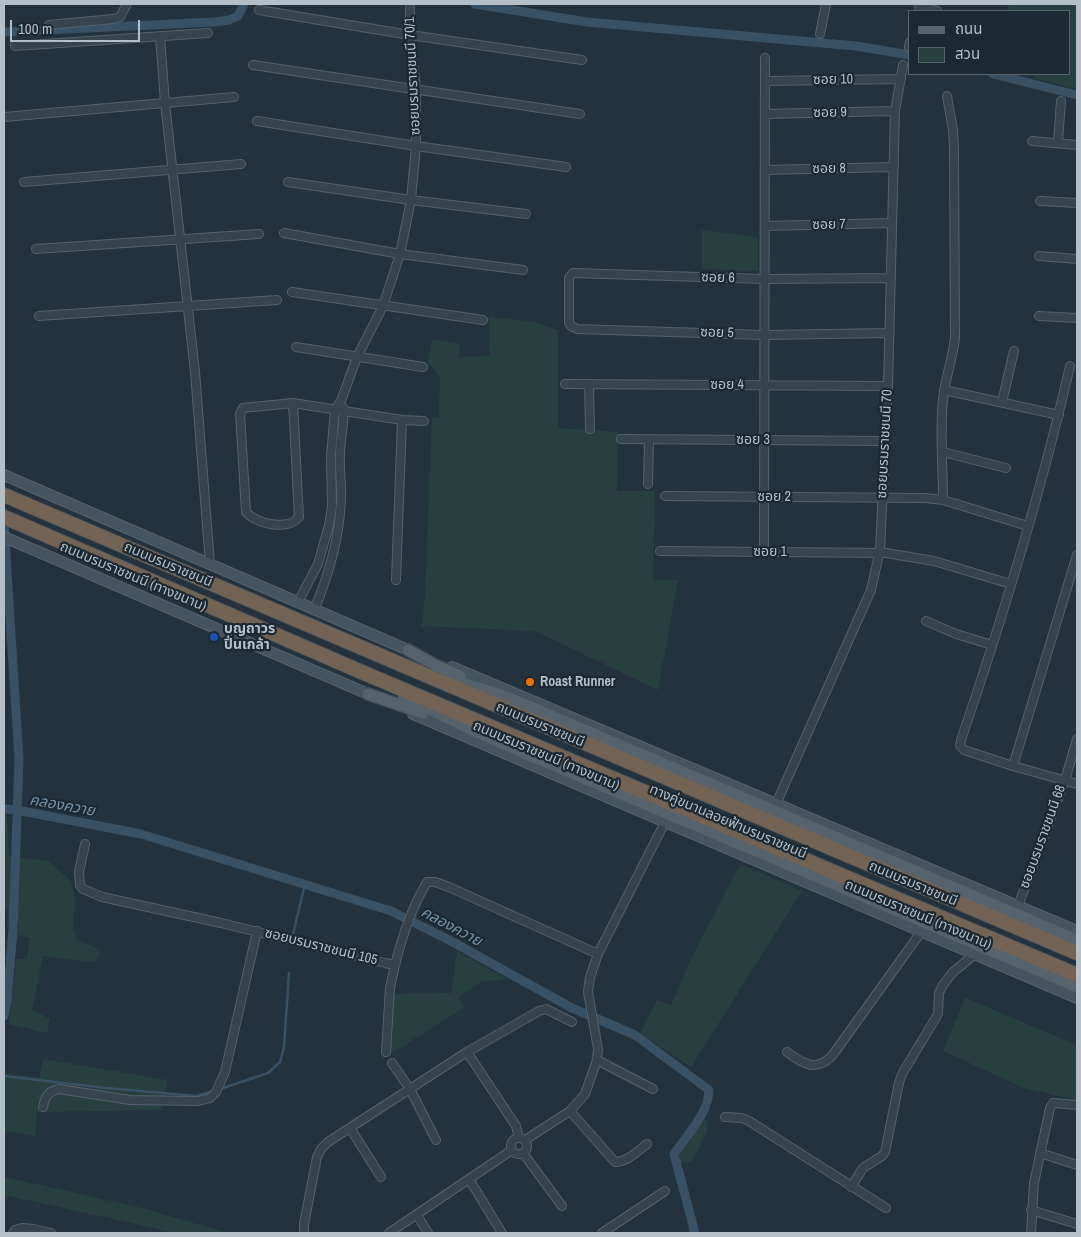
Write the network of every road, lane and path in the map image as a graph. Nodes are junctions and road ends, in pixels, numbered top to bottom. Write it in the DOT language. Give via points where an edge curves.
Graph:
graph roads {
  1 [pos="127,4"];
  2 [pos="826,4"];
  3 [pos="919,7"];
  4 [pos="410,8"];
  5 [pos="259,10"];
  6 [pos="932,10"];
  7 [pos="49,25"];
  8 [pos="208,33"];
  9 [pos="820,34"];
  10 [pos="410,35"];
  11 [pos="160,36"];
  12 [pos="15,46"];
  13 [pos="765,58"];
  14 [pos="582,60"];
  15 [pos="253,65"];
  16 [pos="903,65"];
  17 [pos="901,79"];
  18 [pos="765,81"];
  19 [pos="416,90"];
  20 [pos="947,96"];
  21 [pos="234,97"];
  22 [pos="1061,102"];
  23 [pos="165,103"];
  24 [pos="895,111"];
  25 [pos="580,114"];
  26 [pos="765,114"];
  27 [pos="4,117"];
  28 [pos="257,121"];
  29 [pos="1032,141"];
  30 [pos="1058,142"];
  31 [pos="1077,145"];
  32 [pos="416,146"];
  33 [pos="242,164"];
  34 [pos="566,167"];
  35 [pos="894,167"];
  36 [pos="172,169"];
  37 [pos="765,170"];
  38 [pos="24,182"];
  39 [pos="288,182"];
  40 [pos="411,200"];
  41 [pos="1040,200"];
  42 [pos="1077,203"];
  43 [pos="526,214"];
  44 [pos="892,223"];
  45 [pos="765,226"];
  46 [pos="284,233"];
  47 [pos="259,234"];
  48 [pos="181,239"];
  49 [pos="36,249"];
  50 [pos="400,254"];
  51 [pos="1039,256"];
  52 [pos="1077,259"];
  53 [pos="523,270"];
  54 [pos="891,278"];
  55 [pos="764,279"];
  56 [pos="292,292"];
  57 [pos="278,300"];
  58 [pos="569,300"];
  59 [pos="188,306"];
  60 [pos="383,306"];
  61 [pos="39,316"];
  62 [pos="1039,316"];
  63 [pos="1077,318"];
  64 [pos="484,320"];
  65 [pos="890,333"];
  66 [pos="764,335"];
  67 [pos="296,347"];
  68 [pos="1014,351"];
  69 [pos="357,357"];
  70 [pos="1070,366"];
  71 [pos="424,367"];
  72 [pos="565,384"];
  73 [pos="589,384"];
  74 [pos="764,386"];
  75 [pos="888,386"];
  76 [pos="944,390"];
  77 [pos="1002,402"];
  78 [pos="293,404"];
  79 [pos="339,410"];
  80 [pos="1059,415"];
  81 [pos="402,420"];
  82 [pos="424,421"];
  83 [pos="590,429"];
  84 [pos="621,440"];
  85 [pos="649,440"];
  86 [pos="764,440"];
  87 [pos="886,441"];
  88 [pos="943,452"];
  89 [pos="1006,468"];
  90 [pos="6,476"];
  91 [pos="648,484"];
  92 [pos="6,496"];
  93 [pos="664,496"];
  94 [pos="764,497"];
  95 [pos="883,497"];
  96 [pos="943,500"];
  97 [pos="8,519"];
  98 [pos="1028,526"];
  99 [pos="4,537"];
  100 [pos="660,551"];
  101 [pos="764,552"];
  102 [pos="880,553"];
  103 [pos="1077,555"];
  104 [pos="210,564"];
  105 [pos="313,575"];
  106 [pos="326,580"];
  107 [pos="396,580"];
  108 [pos="1011,584"];
  109 [pos="298,602"];
  110 [pos="314,610"];
  111 [pos="926,622"];
  112 [pos="992,645"];
  113 [pos="408,650"];
  114 [pos="383,658"];
  115 [pos="370,676"];
  116 [pos="368,694"];
  117 [pos="507,698"];
  118 [pos="474,731"];
  119 [pos="1077,739"];
  120 [pos="1013,766"];
  121 [pos="1065,780"];
  122 [pos="1077,784"];
  123 [pos="776,804"];
  124 [pos="665,822"];
  125 [pos="85,844"];
  126 [pos="1018,906"];
  127 [pos="1077,931"];
  128 [pos="257,932"];
  129 [pos="921,932"];
  130 [pos="1077,940"];
  131 [pos="598,954"];
  132 [pos="974,954"];
  133 [pos="1077,954"];
  134 [pos="395,965"];
  135 [pos="1077,975"];
  136 [pos="1077,987"];
  137 [pos="1077,998"];
  138 [pos="572,1022"];
  139 [pos="386,1052"];
  140 [pos="467,1052"];
  141 [pos="787,1052"];
  142 [pos="597,1060"];
  143 [pos="392,1064"];
  144 [pos="410,1090"];
  145 [pos="652,1090"];
  146 [pos="1077,1105"];
  147 [pos="43,1107"];
  148 [pos="570,1111"];
  149 [pos="726,1117"];
  150 [pos="350,1128"];
  151 [pos="522,1139"];
  152 [pos="436,1140"];
  153 [pos="647,1144"];
  154 [pos="512,1150"];
  155 [pos="523,1153"];
  156 [pos="1040,1153"];
  157 [pos="1077,1165"];
  158 [pos="381,1177"];
  159 [pos="468,1180"];
  160 [pos="851,1187"];
  161 [pos="665,1191"];
  162 [pos="562,1206"];
  163 [pos="886,1208"];
  164 [pos="1031,1210"];
  165 [pos="417,1215"];
  166 [pos="1077,1224"];
  167 [pos="14,1233"];
  168 [pos="51,1233"];
  169 [pos="304,1233"];
  170 [pos="389,1233"];
  171 [pos="428,1233"];
  172 [pos="502,1233"];
  173 [pos="602,1233"];
  174 [pos="1031,1233"];
  1 -- 7 [label="street" via="120,17 113,19"];
  2 -- 9 [label="street"];
  3 -- 6 [label="street"];
  4 -- 10 [label="street, ซอยบรมราชชนนี 70/1"];
  5 -- 10 [label="street"];
  8 -- 11 [label="street"];
  10 -- 14 [label="street"];
  10 -- 19 [label="street, ซอยบรมราชชนนี 70/1"];
  11 -- 12 [label="street"];
  11 -- 23 [label="street"];
  13 -- 18 [label="street"];
  15 -- 19 [label="street"];
  16 -- 17 [label="street, ซอยบรมราชชนนี 70"];
  17 -- 18 [label="street, ซอย 10"];
  17 -- 24 [label="street, ซอยบรมราชชนนี 70"];
  18 -- 26 [label="street"];
  19 -- 25 [label="street"];
  19 -- 32 [label="street, ซอยบรมราชชนนี 70/1"];
  20 -- 76 [label="street" via="954,148 956,338"];
  21 -- 23 [label="street"];
  22 -- 30 [label="street"];
  23 -- 27 [label="street"];
  23 -- 36 [label="street"];
  24 -- 26 [label="street, ซอย 9"];
  24 -- 35 [label="street, ซอยบรมราชชนนี 70"];
  26 -- 37 [label="street"];
  28 -- 32 [label="street"];
  29 -- 30 [label="street"];
  30 -- 31 [label="street"];
  32 -- 34 [label="street"];
  32 -- 40 [label="street, ซอยบรมราชชนนี 70/1"];
  33 -- 36 [label="street"];
  35 -- 37 [label="street, ซอย 8"];
  35 -- 44 [label="street, ซอยบรมราชชนนี 70"];
  36 -- 38 [label="street"];
  36 -- 48 [label="street"];
  37 -- 45 [label="street"];
  39 -- 40 [label="street"];
  40 -- 43 [label="street"];
  40 -- 50 [label="street, ซอยบรมราชชนนี 70/1"];
  41 -- 42 [label="street"];
  44 -- 45 [label="street, ซอย 7"];
  44 -- 54 [label="street, ซอยบรมราชชนนี 70"];
  45 -- 55 [label="street"];
  46 -- 50 [label="street"];
  47 -- 48 [label="street"];
  48 -- 49 [label="street"];
  48 -- 59 [label="street"];
  50 -- 53 [label="street"];
  50 -- 60 [label="street, ซอยบรมราชชนนี 70/1"];
  51 -- 52 [label="street"];
  54 -- 55 [label="street, ซอย 6"];
  54 -- 65 [label="street, ซอยบรมราชชนนี 70"];
  55 -- 58 [label="street, ซอย 6" via="573,273 569,276"];
  55 -- 66 [label="street"];
  56 -- 60 [label="street"];
  57 -- 59 [label="street"];
  58 -- 66 [label="street, ซอย 5" via="569,323 577,329"];
  59 -- 61 [label="street"];
  59 -- 104 [label="street"];
  60 -- 64 [label="street"];
  60 -- 69 [label="street, ซอยบรมราชชนนี 70/1"];
  62 -- 63 [label="street"];
  65 -- 66 [label="street, ซอย 5"];
  65 -- 75 [label="street, ซอยบรมราชชนนี 70"];
  66 -- 74 [label="street"];
  67 -- 69 [label="street"];
  68 -- 77 [label="street"];
  69 -- 71 [label="street"];
  69 -- 79 [label="street, ซอยบรมราชชนนี 70/1"];
  70 -- 80 [label="street"];
  72 -- 73 [label="street, ซอย 4"];
  73 -- 74 [label="street, ซอย 4"];
  73 -- 83 [label="street"];
  74 -- 75 [label="street, ซอย 4"];
  74 -- 86 [label="street"];
  75 -- 87 [label="street, ซอยบรมราชชนนี 70"];
  76 -- 77 [label="street"];
  76 -- 88 [label="street"];
  77 -- 80 [label="street"];
  78 -- 78 [label="street" via="299,517 279,526 246,512 240,414 246,407"];
  78 -- 79 [label="street"];
  79 -- 81 [label="street"];
  79 -- 105 [label="street, ซอยบรมราชชนนี 70/1" via="332,449 331,516"];
  79 -- 106 [label="street, ซอยบรมราชชนนี 70/1" via="340,518"];
  80 -- 98 [label="street"];
  81 -- 82 [label="street"];
  81 -- 107 [label="street"];
  84 -- 85 [label="street, ซอย 3"];
  85 -- 86 [label="street, ซอย 3"];
  85 -- 91 [label="street"];
  86 -- 87 [label="street, ซอย 3"];
  86 -- 94 [label="street"];
  87 -- 95 [label="street, ซอยบรมราชชนนี 70"];
  88 -- 89 [label="street"];
  88 -- 96 [label="street"];
  90 -- 104 [label="main road"];
  92 -- 114 [label="highway, ถนนบรมราชชนนี"];
  93 -- 94 [label="street, ซอย 2"];
  94 -- 95 [label="street, ซอย 2"];
  94 -- 101 [label="street"];
  95 -- 96 [label="street, ซอย 2"];
  95 -- 102 [label="street, ซอยบรมราชชนนี 70"];
  96 -- 98 [label="street, ซอย 2"];
  97 -- 115 [label="highway, ถนนบรมราชชนนี"];
  98 -- 108 [label="street"];
  99 -- 116 [label="main road, ถนนบรมราชชนนี (ทางขนาน)"];
  100 -- 101 [label="street, ซอย 1"];
  101 -- 102 [label="street, ซอย 1"];
  102 -- 108 [label="street, ซอย 1" via="934,561"];
  102 -- 123 [label="street, ซอยบรมราชชนนี 70" via="868,598"];
  103 -- 120 [label="street"];
  104 -- 109 [label="main road"];
  105 -- 106 [label="street"];
  105 -- 109 [label="street, ซอยบรมราชชนนี 70/1"];
  106 -- 110 [label="street, ซอยบรมราชชนนี 70/1"];
  108 -- 112 [label="street"];
  109 -- 110 [label="main road"];
  110 -- 113 [label="main road"];
  111 -- 112 [label="street"];
  112 -- 120 [label="street" via="960,745 964,750"];
  113 -- 117 [label="main road"];
  113 -- 123 [label="main road"];
  114 -- 117 [label="main road, ทางคู่ขนานลอยฟ้าบรมราชชนนี"];
  114 -- 133 [label="highway, ถนนบรมราชชนนี"];
  115 -- 118 [label="main road, ทางคู่ขนานลอยฟ้าบรมราชชนนี" via="404,697"];
  115 -- 135 [label="highway, ถนนบรมราชชนนี"];
  116 -- 118 [label="main road"];
  116 -- 124 [label="main road, ถนนบรมราชชนนี (ทางขนาน)"];
  117 -- 130 [label="main road, ทางคู่ขนานลอยฟ้าบรมราชชนนี"];
  118 -- 136 [label="main road, ทางคู่ขนานลอยฟ้าบรมราชชนนี"];
  119 -- 121 [label="street, ซอยบรมราชชนนี 68"];
  120 -- 121 [label="street"];
  121 -- 122 [label="street"];
  121 -- 126 [label="street, ซอยบรมราชชนนี 68"];
  123 -- 126 [label="main road"];
  124 -- 129 [label="main road, ถนนบรมราชชนนี (ทางขนาน)"];
  124 -- 131 [label="street"];
  125 -- 128 [label="street, ซอยบรมราชชนนี 105" via="79,872 83,889"];
  126 -- 127 [label="main road"];
  128 -- 134 [label="street, ซอยบรมราชชนนี 105"];
  128 -- 147 [label="street" via="225,1072 210,1098 198,1101 130,1100 59,1089 48,1094"];
  129 -- 132 [label="main road, ถนนบรมราชชนนี (ทางขนาน)"];
  129 -- 141 [label="street" via="826,1062 819,1066 809,1065"];
  131 -- 134 [label="street, ซอยบรมราชชนนี 105" via="435,882 427,882"];
  131 -- 142 [label="street" via="588,992"];
  132 -- 137 [label="main road, ถนนบรมราชชนนี (ทางขนาน)"];
  132 -- 160 [label="street" via="947,978 939,993 938,1014 902,1074 885,1152 863,1168"];
  134 -- 139 [label="street" via="390,988"];
  138 -- 140 [label="street" via="546,1009"];
  140 -- 144 [label="street"];
  140 -- 151 [label="street"];
  142 -- 145 [label="street"];
  142 -- 148 [label="street" via="585,1094"];
  143 -- 144 [label="street"];
  144 -- 150 [label="street"];
  144 -- 152 [label="street"];
  146 -- 156 [label="street" via="1053,1104"];
  148 -- 151 [label="street"];
  148 -- 153 [label="street" via="615,1162 621,1162"];
  149 -- 160 [label="street" via="749,1121"];
  150 -- 158 [label="street"];
  150 -- 169 [label="street" via="321,1149"];
  151 -- 154 [label="street" via="512,1141"];
  151 -- 155 [label="street" via="527,1147"];
  154 -- 155 [label="street"];
  154 -- 159 [label="street"];
  155 -- 162 [label="street"];
  156 -- 157 [label="street"];
  156 -- 164 [label="street"];
  159 -- 165 [label="street"];
  159 -- 172 [label="street"];
  160 -- 163 [label="street"];
  161 -- 173 [label="street"];
  164 -- 166 [label="street"];
  164 -- 174 [label="street"];
  165 -- 170 [label="street"];
  165 -- 171 [label="street"];
  167 -- 168 [label="street" via="22,1228"];
}
